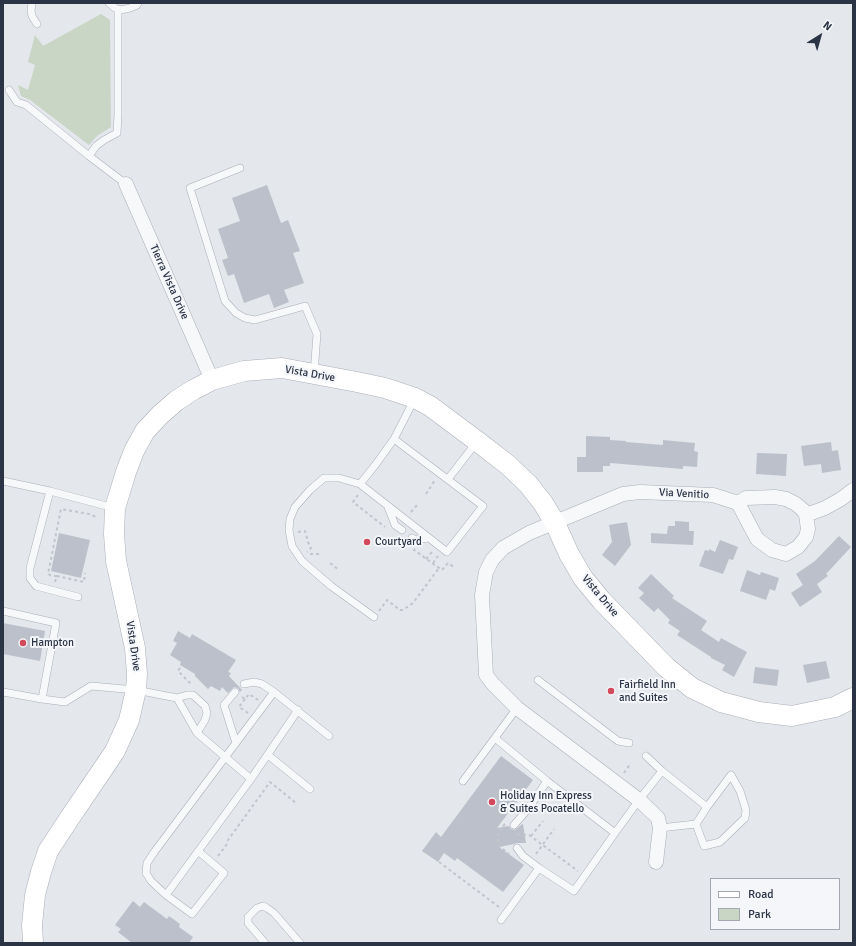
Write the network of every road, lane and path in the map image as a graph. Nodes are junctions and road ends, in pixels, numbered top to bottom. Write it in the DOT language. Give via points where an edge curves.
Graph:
graph roads {
  1 [pos="32,3"];
  2 [pos="109,3"];
  3 [pos="138,3"];
  4 [pos="118,9"];
  5 [pos="37,24"];
  6 [pos="9,90"];
  7 [pos="89,156"];
  8 [pos="240,168"];
  9 [pos="126,184"];
  10 [pos="314,374"];
  11 [pos="212,380"];
  12 [pos="415,398"];
  13 [pos="394,439"];
  14 [pos="477,441"];
  15 [pos="437,478"];
  16 [pos="448,479"];
  17 [pos="3,481"];
  18 [pos="360,484"];
  19 [pos="853,490"];
  20 [pos="50,491"];
  21 [pos="353,491"];
  22 [pos="426,494"];
  23 [pos="738,503"];
  24 [pos="418,504"];
  25 [pos="388,507"];
  26 [pos="115,508"];
  27 [pos="409,514"];
  28 [pos="806,515"];
  29 [pos="97,519"];
  30 [pos="555,523"];
  31 [pos="297,528"];
  32 [pos="402,530"];
  33 [pos="390,531"];
  34 [pos="412,538"];
  35 [pos="428,538"];
  36 [pos="419,548"];
  37 [pos="320,555"];
  38 [pos="330,563"];
  39 [pos="454,567"];
  40 [pos="439,568"];
  41 [pos="339,570"];
  42 [pos="85,573"];
  43 [pos="78,597"];
  44 [pos="3,611"];
  45 [pos="376,615"];
  46 [pos="180,668"];
  47 [pos="538,680"];
  48 [pos="244,684"];
  49 [pos="195,689"];
  50 [pos="136,690"];
  51 [pos="3,692"];
  52 [pos="235,692"];
  53 [pos="274,692"];
  54 [pos="177,698"];
  55 [pos="853,698"];
  56 [pos="42,699"];
  57 [pos="245,699"];
  58 [pos="240,708"];
  59 [pos="517,708"];
  60 [pos="298,710"];
  61 [pos="197,733"];
  62 [pos="330,736"];
  63 [pos="495,738"];
  64 [pos="236,743"];
  65 [pos="630,743"];
  66 [pos="268,755"];
  67 [pos="646,756"];
  68 [pos="225,757"];
  69 [pos="631,763"];
  70 [pos="662,771"];
  71 [pos="622,776"];
  72 [pos="251,779"];
  73 [pos="463,781"];
  74 [pos="547,781"];
  75 [pos="310,790"];
  76 [pos="639,800"];
  77 [pos="296,803"];
  78 [pos="707,807"];
  79 [pos="507,820"];
  80 [pos="543,821"];
  81 [pos="696,824"];
  82 [pos="514,825"];
  83 [pos="660,828"];
  84 [pos="554,829"];
  85 [pos="615,833"];
  86 [pos="516,834"];
  87 [pos="531,836"];
  88 [pos="542,846"];
  89 [pos="517,848"];
  90 [pos="223,850"];
  91 [pos="198,851"];
  92 [pos="510,854"];
  93 [pos="439,862"];
  94 [pos="656,862"];
  95 [pos="539,868"];
  96 [pos="579,872"];
  97 [pos="166,895"];
  98 [pos="504,900"];
  99 [pos="501,920"];
  100 [pos="33,943"];
  101 [pos="264,943"];
  102 [pos="300,943"];
  1 -- 5 [label="lane" via="30,10"];
  2 -- 4 [label="lane"];
  3 -- 4 [label="lane" via="130,10"];
  4 -- 7 [label="lane" via="117,133 96,146"];
  6 -- 7 [label="lane" via="17,102 26,105"];
  7 -- 9 [label="lane"];
  8 -- 10 [label="lane" via="190,188 225,301 236,313 254,320 305,306 317,334"];
  9 -- 11 [label="street, Tierra Vista Drive"];
  10 -- 11 [label="street, Vista Drive" via="282,368 244,371"];
  10 -- 12 [label="street, Vista Drive" via="385,388"];
  11 -- 26 [label="street, Vista Drive" via="176,401 145,431 134,451"];
  12 -- 13 [label="lane"];
  12 -- 14 [label="street, Vista Drive"];
  13 -- 16 [label="lane"];
  13 -- 18 [label="lane"];
  14 -- 16 [label="lane"];
  14 -- 30 [label="street, Vista Drive" via="528,484"];
  15 -- 22 [label="path"];
  16 -- 35 [label="lane" via="483,506 447,552"];
  17 -- 20 [label="lane"];
  18 -- 25 [label="lane"];
  18 -- 45 [label="lane" via="339,478 324,478 295,507 288,530 292,546 302,561 331,586"];
  19 -- 28 [label="street" via="842,499"];
  20 -- 26 [label="lane"];
  20 -- 43 [label="lane" via="30,568 30,578 36,586"];
  21 -- 33 [label="path" via="359,495 353,502"];
  23 -- 28 [label="street" via="746,498 786,499 796,504"];
  23 -- 28 [label="street" via="757,539 772,550 786,554 798,547 806,536"];
  23 -- 30 [label="street, Via Venitio" via="713,495 640,492 622,494"];
  24 -- 27 [label="path"];
  25 -- 32 [label="lane" via="395,525"];
  25 -- 35 [label="lane"];
  26 -- 50 [label="street, Vista Drive" via="116,561 135,648"];
  29 -- 42 [label="path" via="89,514 61,509 48,574 84,582"];
  30 -- 55 [label="street, Vista Drive" via="576,566 592,589 666,667 692,688 720,702 759,712 792,716 836,707"];
  30 -- 59 [label="street, Via Venitio" via="529,533 503,548 492,560 486,572 482,595 486,675"];
  31 -- 37 [label="path" via="297,532 305,531 311,548 306,553"];
  34 -- 35 [label="lane"];
  36 -- 40 [label="path" via="414,550"];
  38 -- 41 [label="path"];
  39 -- 40 [label="path" via="448,562 442,570"];
  40 -- 45 [label="path" via="413,603 400,610 387,600"];
  44 -- 56 [label="lane" via="56,623"];
  46 -- 49 [label="path" via="178,671"];
  47 -- 65 [label="lane" via="618,742"];
  48 -- 53 [label="lane" via="262,684"];
  50 -- 54 [label="lane"];
  50 -- 56 [label="lane" via="91,686 65,702"];
  50 -- 100 [label="street, Vista Drive" via="129,720 115,751 48,852 35,895"];
  51 -- 56 [label="lane"];
  52 -- 64 [label="lane" via="224,705"];
  53 -- 60 [label="lane"];
  53 -- 64 [label="lane"];
  54 -- 61 [label="lane"];
  54 -- 61 [label="lane" via="193,695 205,706 205,720"];
  57 -- 58 [label="path"];
  59 -- 63 [label="lane"];
  59 -- 76 [label="street, Via Venitio"];
  60 -- 62 [label="lane"];
  60 -- 66 [label="lane"];
  61 -- 68 [label="lane"];
  63 -- 73 [label="lane"];
  63 -- 74 [label="lane"];
  64 -- 68 [label="lane"];
  66 -- 72 [label="lane"];
  66 -- 75 [label="lane"];
  67 -- 70 [label="lane"];
  68 -- 72 [label="lane"];
  68 -- 97 [label="lane" via="147,863 146,873"];
  69 -- 71 [label="path"];
  70 -- 76 [label="lane"];
  70 -- 78 [label="lane"];
  72 -- 91 [label="lane"];
  74 -- 82 [label="lane"];
  74 -- 85 [label="lane"];
  76 -- 83 [label="street, Via Venitio" via="658,818"];
  76 -- 85 [label="lane"];
  77 -- 90 [label="path" via="270,782"];
  78 -- 81 [label="lane"];
  78 -- 81 [label="lane" via="731,775 740,790 746,810 745,818 720,842 704,846"];
  79 -- 92 [label="path" via="498,832 498,845"];
  80 -- 87 [label="path"];
  81 -- 83 [label="lane"];
  83 -- 94 [label="street"];
  84 -- 88 [label="path"];
  85 -- 95 [label="lane" via="574,891"];
  86 -- 87 [label="path"];
  87 -- 88 [label="path"];
  88 -- 96 [label="path"];
  89 -- 95 [label="lane"];
  91 -- 97 [label="lane"];
  91 -- 97 [label="lane" via="224,873 192,914"];
  93 -- 98 [label="path" via="499,907"];
  95 -- 99 [label="lane"];
  101 -- 102 [label="lane" via="248,923 248,917 263,906 274,913"];
}
